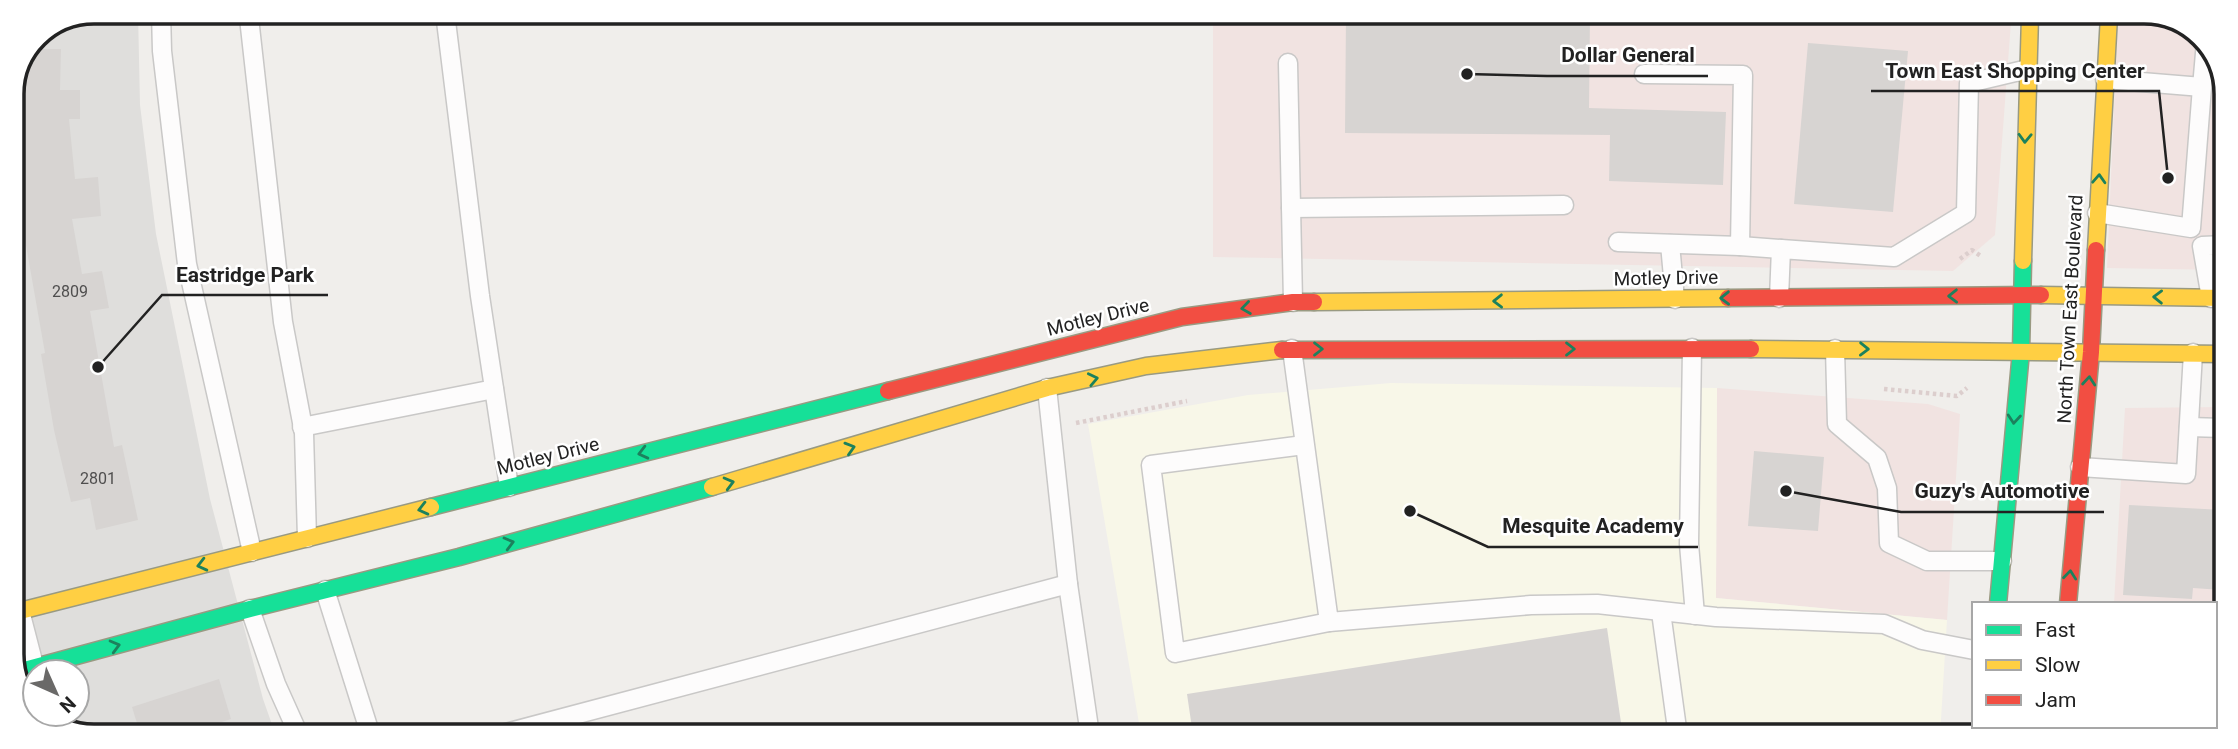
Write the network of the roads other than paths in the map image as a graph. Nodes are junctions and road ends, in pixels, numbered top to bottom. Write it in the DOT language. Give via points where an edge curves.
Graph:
graph roads {
  1 [pos="161,24"];
  2 [pos="249,24"];
  3 [pos="446,24"];
  4 [pos="2030,24"];
  5 [pos="2108,24"];
  6 [pos="2204,61"];
  7 [pos="1288,63"];
  8 [pos="2028,69"];
  9 [pos="1644,74"];
  10 [pos="2105,79"];
  11 [pos="2202,88"];
  12 [pos="1564,205"];
  13 [pos="1291,208"];
  14 [pos="2097,213"];
  15 [pos="2191,228"];
  16 [pos="1618,242"];
  17 [pos="1670,244"];
  18 [pos="1740,246"];
  19 [pos="2202,246"];
  20 [pos="2213,246"];
  21 [pos="1781,249"];
  22 [pos="2213,285"];
  23 [pos="2021,295"];
  24 [pos="2092,296"];
  25 [pos="1779,298"];
  26 [pos="2213,298"];
  27 [pos="1675,299"];
  28 [pos="1293,308"];
  29 [pos="1292,343"];
  30 [pos="1692,348"];
  31 [pos="1835,349"];
  32 [pos="2021,351"];
  33 [pos="2091,352"];
  34 [pos="2193,354"];
  35 [pos="2213,354"];
  36 [pos="1047,388"];
  37 [pos="494,389"];
  38 [pos="302,427"];
  39 [pos="2189,427"];
  40 [pos="2214,428"];
  41 [pos="1304,445"];
  42 [pos="2080,467"];
  43 [pos="509,487"];
  44 [pos="309,545"];
  45 [pos="252,552"];
  46 [pos="2002,561"];
  47 [pos="322,584"];
  48 [pos="1068,584"];
  49 [pos="1998,602"];
  50 [pos="2068,602"];
  51 [pos="250,609"];
  52 [pos="25,610"];
  53 [pos="1661,612"];
  54 [pos="1695,615"];
  55 [pos="1329,622"];
  56 [pos="1972,650"];
  57 [pos="69,658"];
  58 [pos="294,724"];
  59 [pos="367,724"];
  60 [pos="540,724"];
  61 [pos="1088,724"];
  62 [pos="1676,724"];
  1 -- 45 [label="lane" via="187,264"];
  2 -- 38 [label="lane" via="283,322"];
  3 -- 37 [label="lane"];
  4 -- 8 [label="main road"];
  5 -- 10 [label="main road, North Town East Boulevard"];
  6 -- 11 [label="lane"];
  7 -- 13 [label="lane"];
  8 -- 21 [label="lane" via="1969,83 1966,213 1894,257"];
  8 -- 23 [label="main road, one-way"];
  9 -- 18 [label="lane" via="1743,75"];
  10 -- 11 [label="lane"];
  14 -- 10 [label="main road, North Town East Boulevard, one-way"];
  11 -- 15 [label="lane"];
  12 -- 13 [label="lane"];
  13 -- 28 [label="lane"];
  14 -- 15 [label="lane"];
  14 -- 24 [label="main road, North Town East Boulevard"];
  15 -- 19 [label="lane"];
  16 -- 17 [label="lane"];
  17 -- 18 [label="lane"];
  17 -- 27 [label="lane"];
  18 -- 21 [label="lane"];
  19 -- 20 [label="lane"];
  19 -- 22 [label="lane"];
  21 -- 25 [label="lane"];
  23 -- 24 [label="main road, Motley Drive"];
  23 -- 25 [label="main road, Motley Drive, one-way"];
  23 -- 32 [label="main road"];
  26 -- 24 [label="main road, Motley Drive, one-way"];
  24 -- 33 [label="main road, North Town East Boulevard"];
  25 -- 27 [label="main road, Motley Drive, one-way"];
  27 -- 28 [label="main road, Motley Drive, one-way"];
  28 -- 43 [label="main road, Motley Drive, one-way" via="1182,317"];
  29 -- 30 [label="main road, one-way"];
  36 -- 29 [label="main road, one-way" via="1146,366"];
  29 -- 41 [label="lane"];
  30 -- 31 [label="main road"];
  30 -- 54 [label="lane" via="1689,544"];
  31 -- 32 [label="main road, one-way"];
  31 -- 46 [label="lane" via="1837,424 1877,458 1887,488 1889,543 1927,561"];
  32 -- 33 [label="main road"];
  32 -- 46 [label="main road, one-way"];
  33 -- 34 [label="main road"];
  42 -- 33 [label="main road, North Town East Boulevard, one-way"];
  34 -- 35 [label="main road"];
  34 -- 39 [label="lane"];
  47 -- 36 [label="main road, one-way" via="472,553 785,467"];
  36 -- 48 [label="lane"];
  37 -- 38 [label="lane"];
  37 -- 43 [label="lane"];
  38 -- 44 [label="lane"];
  39 -- 40 [label="lane"];
  39 -- 42 [label="lane" via="2186,474"];
  41 -- 55 [label="lane"];
  41 -- 55 [label="lane" via="1151,465 1175,653"];
  50 -- 42 [label="main road, North Town East Boulevard, one-way"];
  43 -- 44 [label="main road, Motley Drive, one-way"];
  44 -- 45 [label="main road, Motley Drive"];
  45 -- 52 [label="main road, Motley Drive, one-way"];
  46 -- 49 [label="main road"];
  47 -- 51 [label="main road"];
  47 -- 59 [label="lane"];
  48 -- 60 [label="lane"];
  48 -- 61 [label="lane"];
  57 -- 51 [label="main road, one-way"];
  51 -- 58 [label="lane"];
  53 -- 54 [label="lane"];
  53 -- 55 [label="lane" via="1597,604 1531,605"];
  53 -- 62 [label="lane"];
  54 -- 56 [label="lane" via="1884,624 1922,640"];
}
